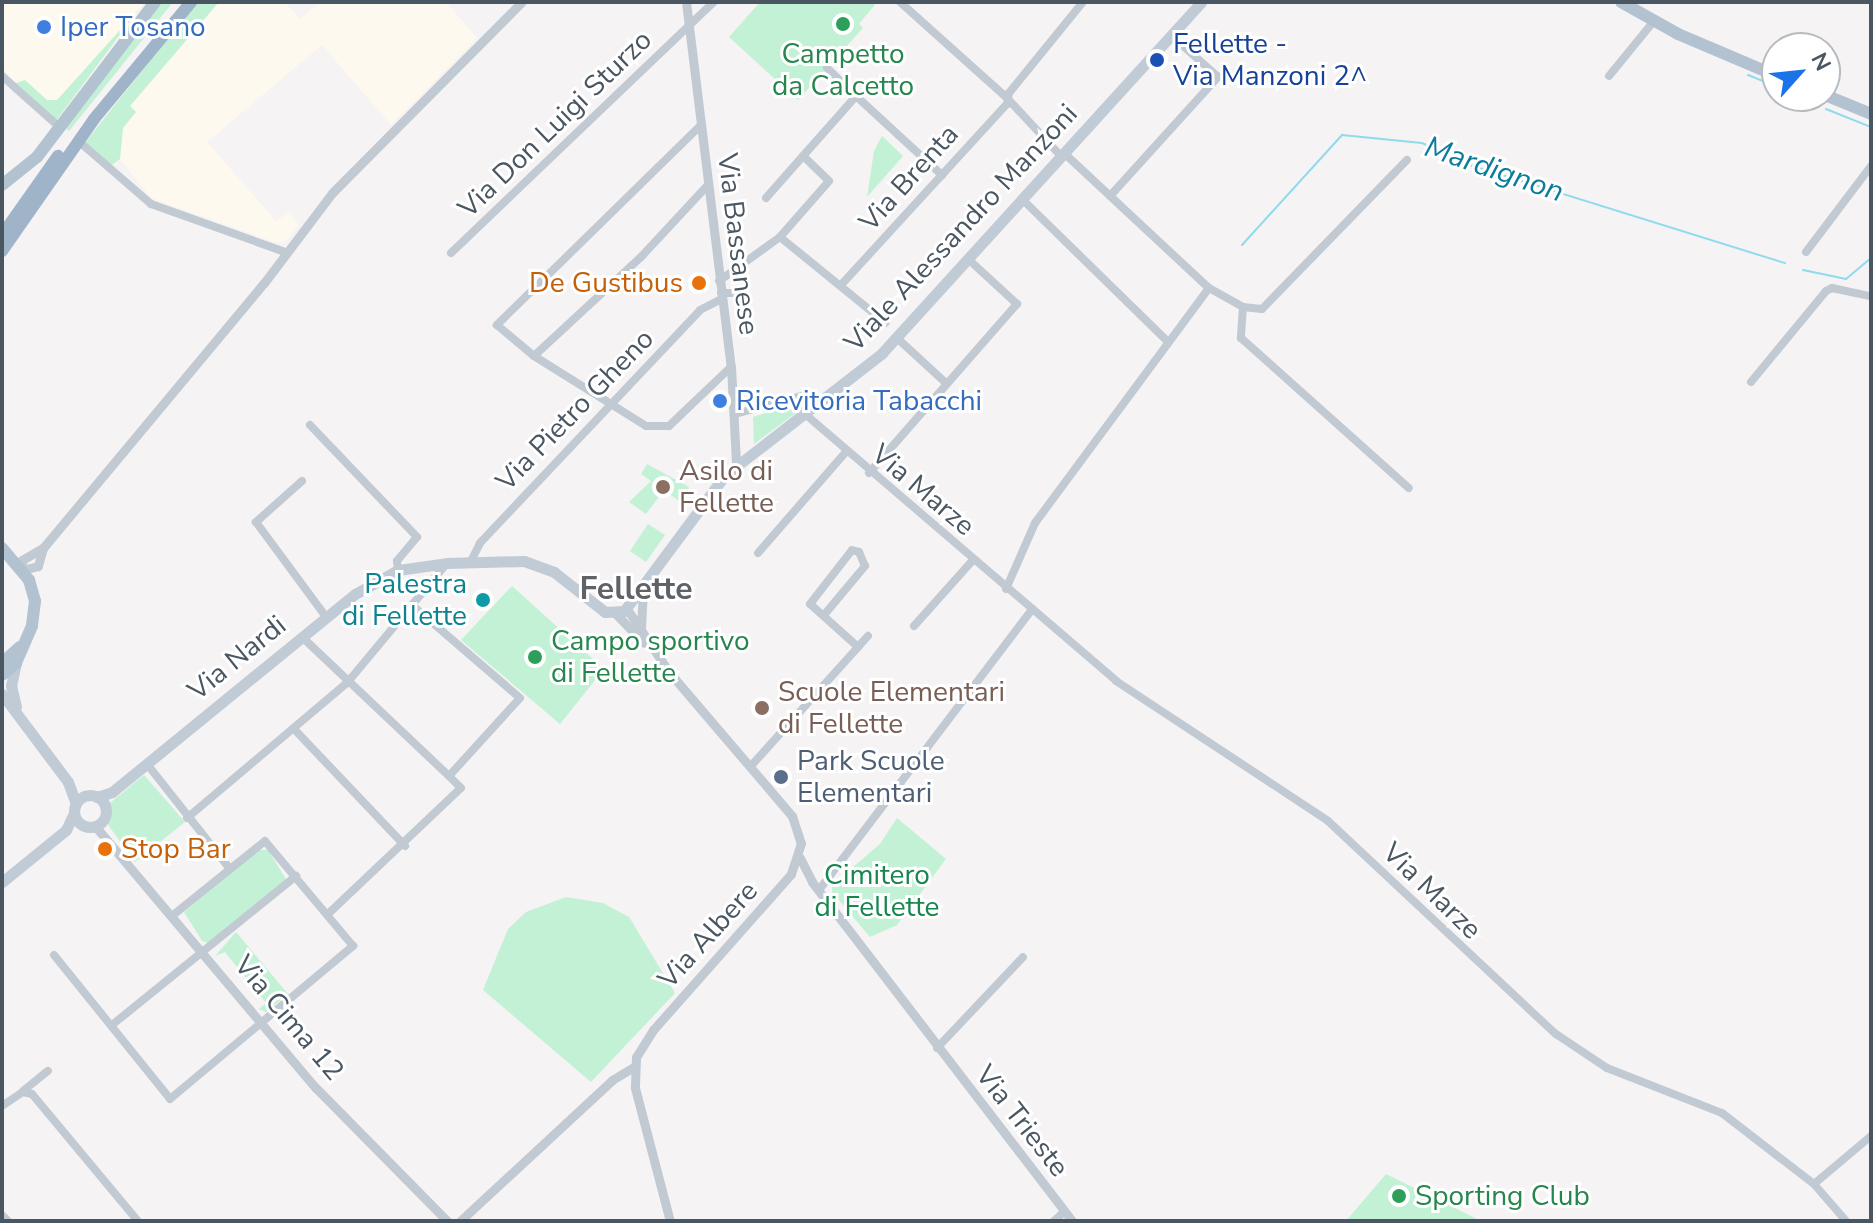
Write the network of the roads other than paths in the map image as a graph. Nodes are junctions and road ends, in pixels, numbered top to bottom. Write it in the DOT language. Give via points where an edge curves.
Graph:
graph roads {
  1 [pos="155,2"];
  2 [pos="183,2"];
  3 [pos="191,2"];
  4 [pos="522,2"];
  5 [pos="686,2"];
  6 [pos="714,2"];
  7 [pos="900,2"];
  8 [pos="1083,2"];
  9 [pos="1201,2"];
  10 [pos="1621,2"];
  11 [pos="1654,21"];
  12 [pos="690,28"];
  13 [pos="1171,35"];
  14 [pos="827,68"];
  15 [pos="1761,69"];
  16 [pos="2,76"];
  17 [pos="1609,76"];
  18 [pos="856,96"];
  19 [pos="1008,99"];
  20 [pos="1841,102"];
  21 [pos="1871,114"];
  22 [pos="55,123"];
  23 [pos="701,125"];
  24 [pos="75,142"];
  25 [pos="1063,155"];
  26 [pos="803,156"];
  27 [pos="1407,160"];
  28 [pos="1871,166"];
  29 [pos="942,175"];
  30 [pos="2,185"];
  31 [pos="708,185"];
  32 [pos="1110,196"];
  33 [pos="766,198"];
  34 [pos="1022,199"];
  35 [pos="3,232"];
  36 [pos="1335,236"];
  37 [pos="780,237"];
  38 [pos="1344,243"];
  39 [pos="2,251"];
  40 [pos="285,252"];
  41 [pos="1806,252"];
  42 [pos="451,253"];
  43 [pos="968,259"];
  44 [pos="719,281"];
  45 [pos="841,285"];
  46 [pos="1209,288"];
  47 [pos="737,293"];
  48 [pos="722,296"];
  49 [pos="1871,296"];
  50 [pos="1243,307"];
  51 [pos="886,323"];
  52 [pos="897,338"];
  53 [pos="1168,342"];
  54 [pos="534,356"];
  55 [pos="731,367"];
  56 [pos="1751,382"];
  57 [pos="946,383"];
  58 [pos="610,404"];
  59 [pos="819,404"];
  60 [pos="735,414"];
  61 [pos="805,414"];
  62 [pos="310,425"];
  63 [pos="845,453"];
  64 [pos="736,464"];
  65 [pos="869,473"];
  66 [pos="302,481"];
  67 [pos="1409,488"];
  68 [pos="2,548"];
  69 [pos="758,553"];
  70 [pos="973,560"];
  71 [pos="471,561"];
  72 [pos="447,563"];
  73 [pos="22,570"];
  74 [pos="398,570"];
  75 [pos="643,588"];
  76 [pos="1006,589"];
  77 [pos="412,605"];
  78 [pos="1032,609"];
  79 [pos="621,611"];
  80 [pos="824,615"];
  81 [pos="326,617"];
  82 [pos="914,626"];
  83 [pos="643,635"];
  84 [pos="868,636"];
  85 [pos="302,637"];
  86 [pos="22,645"];
  87 [pos="858,647"];
  88 [pos="650,648"];
  89 [pos="2,655"];
  90 [pos="2,663"];
  91 [pos="16,663"];
  92 [pos="2,675"];
  93 [pos="347,683"];
  94 [pos="2,694"];
  95 [pos="18,715"];
  96 [pos="295,730"];
  97 [pos="147,764"];
  98 [pos="750,767"];
  99 [pos="449,776"];
  100 [pos="68,782"];
  101 [pos="97,800"];
  102 [pos="75,808"];
  103 [pos="187,818"];
  104 [pos="94,824"];
  105 [pos="66,830"];
  106 [pos="405,846"];
  107 [pos="800,858"];
  108 [pos="229,868"];
  109 [pos="791,874"];
  110 [pos="296,876"];
  111 [pos="2,882"];
  112 [pos="816,886"];
  113 [pos="328,914"];
  114 [pos="172,916"];
  115 [pos="203,952"];
  116 [pos="54,955"];
  117 [pos="1023,957"];
  118 [pos="261,1024"];
  119 [pos="112,1025"];
  120 [pos="937,1048"];
  121 [pos="634,1067"];
  122 [pos="48,1071"];
  123 [pos="23,1092"];
  124 [pos="2,1106"];
  125 [pos="1871,1136"];
  126 [pos="1814,1184"];
  127 [pos="1064,1212"];
  128 [pos="2,1215"];
  129 [pos="8,1221"];
  130 [pos="138,1221"];
  131 [pos="447,1221"];
  132 [pos="460,1221"];
  133 [pos="670,1221"];
  134 [pos="1054,1221"];
  135 [pos="1072,1221"];
  136 [pos="1846,1221"];
  1 -- 30 [label="main road" via="37,157"];
  2 -- 24 [label="highway"];
  3 -- 24 [label="highway"];
  4 -- 40 [label="street" via="332,193"];
  5 -- 12 [label="street, Via Bassanese"];
  6 -- 12 [label="street"];
  7 -- 19 [label="street"];
  8 -- 19 [label="street, Via Brenta"];
  9 -- 13 [label="main road, Viale Alessandro Manzoni"];
  10 -- 11 [label="main road"];
  11 -- 15 [label="main road"];
  11 -- 17 [label="street"];
  12 -- 23 [label="street, Via Bassanese"];
  12 -- 42 [label="street, Via Don Luigi Sturzo"];
  13 -- 25 [label="main road, Viale Alessandro Manzoni"];
  13 -- 32 [label="street" via="1218,77"];
  14 -- 18 [label="street"];
  16 -- 22 [label="street"];
  18 -- 26 [label="street"];
  18 -- 29 [label="street"];
  19 -- 25 [label="street"];
  19 -- 29 [label="street, Via Brenta"];
  20 -- 21 [label="main road"];
  23 -- 31 [label="street, Via Bassanese"];
  23 -- 54 [label="street" via="497,325"];
  24 -- 35 [label="highway"];
  24 -- 39 [label="highway"];
  24 -- 40 [label="street" via="151,204"];
  25 -- 32 [label="street"];
  25 -- 34 [label="main road, Viale Alessandro Manzoni"];
  26 -- 33 [label="street"];
  26 -- 37 [label="street" via="829,181"];
  27 -- 36 [label="street"];
  28 -- 41 [label="street"];
  29 -- 45 [label="street, Via Brenta"];
  31 -- 44 [label="street, Via Bassanese"];
  31 -- 54 [label="street" via="641,257"];
  32 -- 46 [label="street"];
  34 -- 43 [label="main road, Viale Alessandro Manzoni"];
  34 -- 53 [label="street"];
  36 -- 38 [label="street"];
  36 -- 50 [label="street" via="1262,309"];
  37 -- 44 [label="street"];
  37 -- 45 [label="street"];
  40 -- 73 [label="street" via="43,548 22,560"];
  43 -- 52 [label="main road, Viale Alessandro Manzoni"];
  43 -- 57 [label="street" via="1017,304"];
  44 -- 48 [label="street, Via Bassanese"];
  45 -- 51 [label="street"];
  46 -- 50 [label="street"];
  46 -- 53 [label="street"];
  47 -- 48 [label="street"];
  48 -- 55 [label="street, Via Bassanese"];
  48 -- 58 [label="street, Via Pietro Gheno" via="700,310"];
  49 -- 56 [label="street" via="1826,291"];
  50 -- 67 [label="street" via="1241,338"];
  52 -- 57 [label="street"];
  52 -- 59 [label="main road, Viale Alessandro Manzoni"];
  53 -- 76 [label="street" via="1035,523"];
  54 -- 58 [label="street"];
  55 -- 58 [label="street" via="663,428 638,423"];
  55 -- 60 [label="street, Via Bassanese"];
  57 -- 65 [label="street"];
  58 -- 71 [label="street, Via Pietro Gheno" via="480,543"];
  59 -- 60 [label="street" via="809,394"];
  59 -- 61 [label="main road, Viale Alessandro Manzoni"];
  60 -- 64 [label="street, Via Bassanese"];
  61 -- 63 [label="street, Via Marze"];
  61 -- 64 [label="main road, Viale Alessandro Manzoni"];
  62 -- 74 [label="street" via="417,537 397,561"];
  63 -- 65 [label="street, Via Marze"];
  63 -- 69 [label="street, Via Marze"];
  64 -- 75 [label="main road, Viale Alessandro Manzoni"];
  65 -- 70 [label="street, Via Marze"];
  66 -- 81 [label="street" via="256,522"];
  68 -- 73 [label="main road"];
  70 -- 76 [label="street, Via Marze"];
  70 -- 82 [label="street, Via Marze"];
  71 -- 72 [label="main road, Via Nardi"];
  71 -- 79 [label="main road, Via Nardi" via="540,565 605,612"];
  72 -- 74 [label="main road, Via Nardi"];
  72 -- 77 [label="street"];
  73 -- 86 [label="main road" via="35,601"];
  74 -- 81 [label="main road, Via Nardi" via="363,588"];
  75 -- 79 [label="main road, Viale Alessandro Manzoni"];
  75 -- 83 [label="street"];
  76 -- 78 [label="street, Via Marze"];
  77 -- 93 [label="street"];
  77 -- 99 [label="street" via="520,698"];
  78 -- 112 [label="street" via="867,831"];
  78 -- 126 [label="street, Via Marze" via="1116,681 1328,821 1556,1034 1607,1068 1722,1113"];
  79 -- 83 [label="street"];
  79 -- 88 [label="street"];
  80 -- 80 [label="street" via="865,566 859,552 852,550 810,598"];
  80 -- 87 [label="street"];
  81 -- 85 [label="main road, Via Nardi"];
  83 -- 88 [label="street"];
  84 -- 87 [label="street"];
  85 -- 93 [label="street"];
  85 -- 97 [label="main road, Via Nardi"];
  86 -- 89 [label="main road"];
  86 -- 90 [label="main road"];
  86 -- 91 [label="main road"];
  87 -- 98 [label="street"];
  88 -- 98 [label="street"];
  91 -- 92 [label="main road"];
  91 -- 95 [label="main road" via="11,686"];
  93 -- 96 [label="street"];
  93 -- 99 [label="street"];
  94 -- 95 [label="main road"];
  95 -- 100 [label="main road"];
  96 -- 103 [label="street"];
  96 -- 106 [label="street"];
  97 -- 101 [label="main road, Via Nardi"];
  97 -- 103 [label="street"];
  98 -- 107 [label="street, Via Albere" via="792,816"];
  99 -- 106 [label="street" via="461,788"];
  100 -- 101 [label="main road"];
  100 -- 102 [label="main road"];
  101 -- 102 [label="main road"];
  101 -- 104 [label="main road"];
  102 -- 104 [label="main road"];
  102 -- 105 [label="main road"];
  103 -- 108 [label="street"];
  104 -- 105 [label="main road"];
  104 -- 114 [label="street, Via Cima 12"];
  105 -- 111 [label="main road"];
  106 -- 113 [label="street"];
  107 -- 109 [label="street, Via Albere"];
  107 -- 112 [label="street, Via Trieste"];
  108 -- 110 [label="street" via="265,841"];
  108 -- 114 [label="street"];
  109 -- 112 [label="street"];
  109 -- 121 [label="street, Via Albere" via="638,1052"];
  110 -- 113 [label="street"];
  110 -- 115 [label="street"];
  112 -- 120 [label="street, Via Trieste"];
  113 -- 118 [label="street" via="353,946"];
  114 -- 115 [label="street, Via Cima 12"];
  115 -- 118 [label="street, Via Cima 12"];
  115 -- 119 [label="street"];
  116 -- 119 [label="street"];
  117 -- 120 [label="street"];
  118 -- 119 [label="street" via="170,1099"];
  118 -- 131 [label="street, Via Cima 12"];
  120 -- 127 [label="street, Via Trieste"];
  121 -- 132 [label="street" via="612,1080"];
  121 -- 133 [label="street"];
  122 -- 123 [label="street"];
  123 -- 124 [label="street"];
  123 -- 130 [label="street" via="35,1097"];
  125 -- 126 [label="street"];
  126 -- 136 [label="street"];
  127 -- 134 [label="street"];
  127 -- 135 [label="street, Via Trieste"];
  128 -- 129 [label="street"];
}
